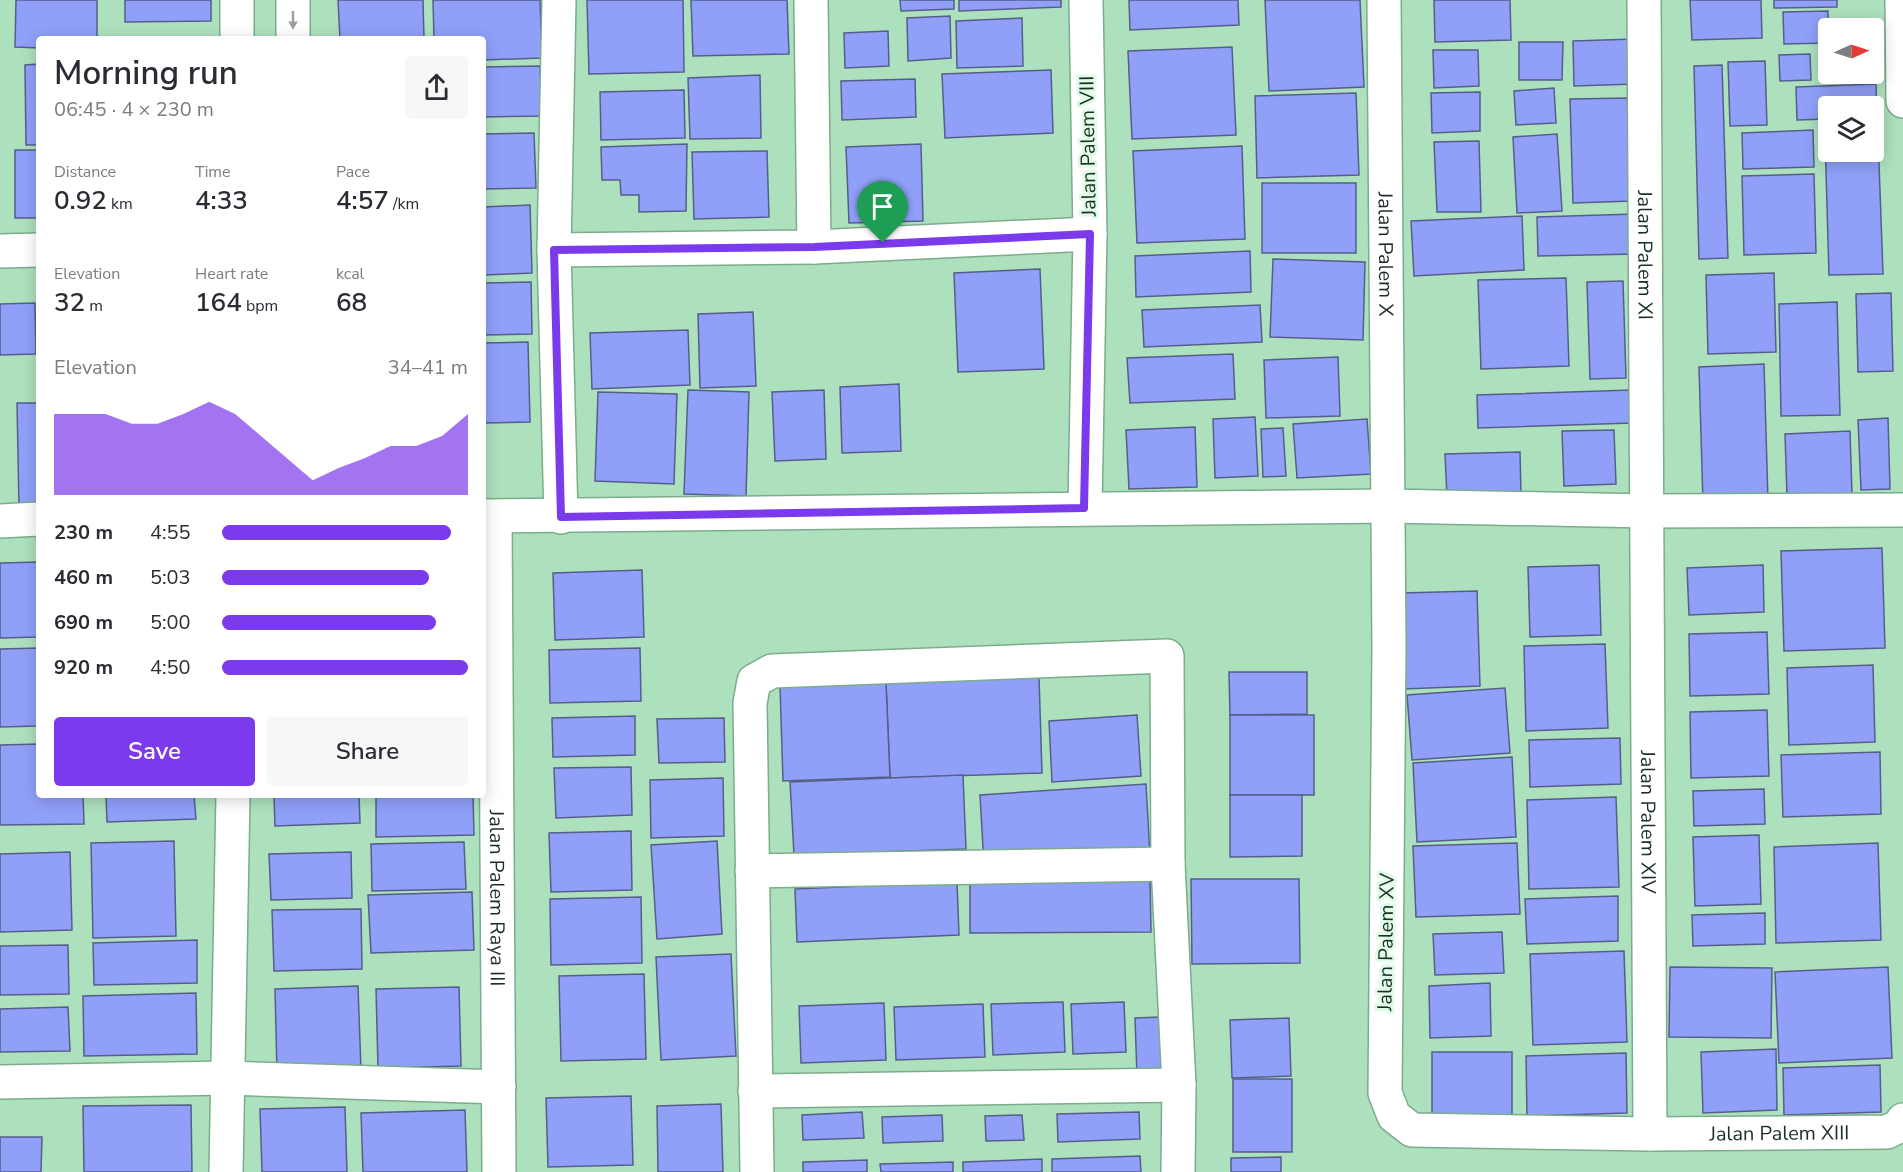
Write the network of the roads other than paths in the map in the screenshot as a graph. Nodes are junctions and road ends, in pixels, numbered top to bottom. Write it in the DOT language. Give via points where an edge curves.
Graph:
graph roads {
  1 [pos="237,0"];
  2 [pos="293,0"];
  3 [pos="559,0"];
  4 [pos="811,0"];
  5 [pos="1086,0"];
  6 [pos="1384,0"];
  7 [pos="1644,0"];
  8 [pos="1902,0"];
  9 [pos="237,36"];
  10 [pos="293,36"];
  11 [pos="1903,101"];
  12 [pos="1090,234"];
  13 [pos="814,247"];
  14 [pos="36,250"];
  15 [pos="554,250"];
  16 [pos="0,251"];
  17 [pos="1389,506"];
  18 [pos="1084,508"];
  19 [pos="1903,510"];
  20 [pos="1648,511"];
  21 [pos="489,517"];
  22 [pos="561,517"];
  23 [pos="36,519"];
  24 [pos="0,521"];
  25 [pos="233,798"];
  26 [pos="1168,864"];
  27 [pos="752,871"];
  28 [pos="227,1078"];
  29 [pos="0,1082"];
  30 [pos="1179,1085"];
  31 [pos="499,1087"];
  32 [pos="755,1091"];
  33 [pos="1903,1120"];
  34 [pos="1650,1134"];
  35 [pos="226,1172"];
  36 [pos="499,1172"];
  37 [pos="757,1172"];
  38 [pos="1178,1172"];
  1 -- 9 [label="street"];
  2 -- 10 [label="street, one-way"];
  3 -- 15 [label="street"];
  4 -- 13 [label="street"];
  5 -- 12 [label="street, Jalan Palem VIII"];
  6 -- 17 [label="street, Jalan Palem X"];
  7 -- 20 [label="street, Jalan Palem XI"];
  8 -- 11 [label="street"];
  12 -- 13 [label="street"];
  12 -- 18 [label="street, Jalan Palem VIII"];
  13 -- 15 [label="street"];
  14 -- 16 [label="street"];
  15 -- 22 [label="street"];
  17 -- 18 [label="street"];
  17 -- 20 [label="street"];
  17 -- 34 [label="street, Jalan Palem XV" via="1385,1093 1394,1116 1412,1130"];
  18 -- 22 [label="street"];
  19 -- 20 [label="street"];
  20 -- 34 [label="street, Jalan Palem XIV"];
  21 -- 22 [label="street"];
  21 -- 31 [label="street, Jalan Palem Raya III" via="498,562"];
  23 -- 24 [label="street"];
  25 -- 28 [label="street"];
  26 -- 27 [label="street"];
  26 -- 27 [label="street" via="1167,656 772,671 754,681 750,703"];
  26 -- 30 [label="street"];
  27 -- 32 [label="street"];
  28 -- 29 [label="street"];
  28 -- 31 [label="street"];
  28 -- 35 [label="street"];
  30 -- 32 [label="street"];
  30 -- 38 [label="street"];
  31 -- 36 [label="street, Jalan Palem Raya III"];
  32 -- 37 [label="street"];
  33 -- 34 [label="street, Jalan Palem XIII" via="1887,1132"];
}
